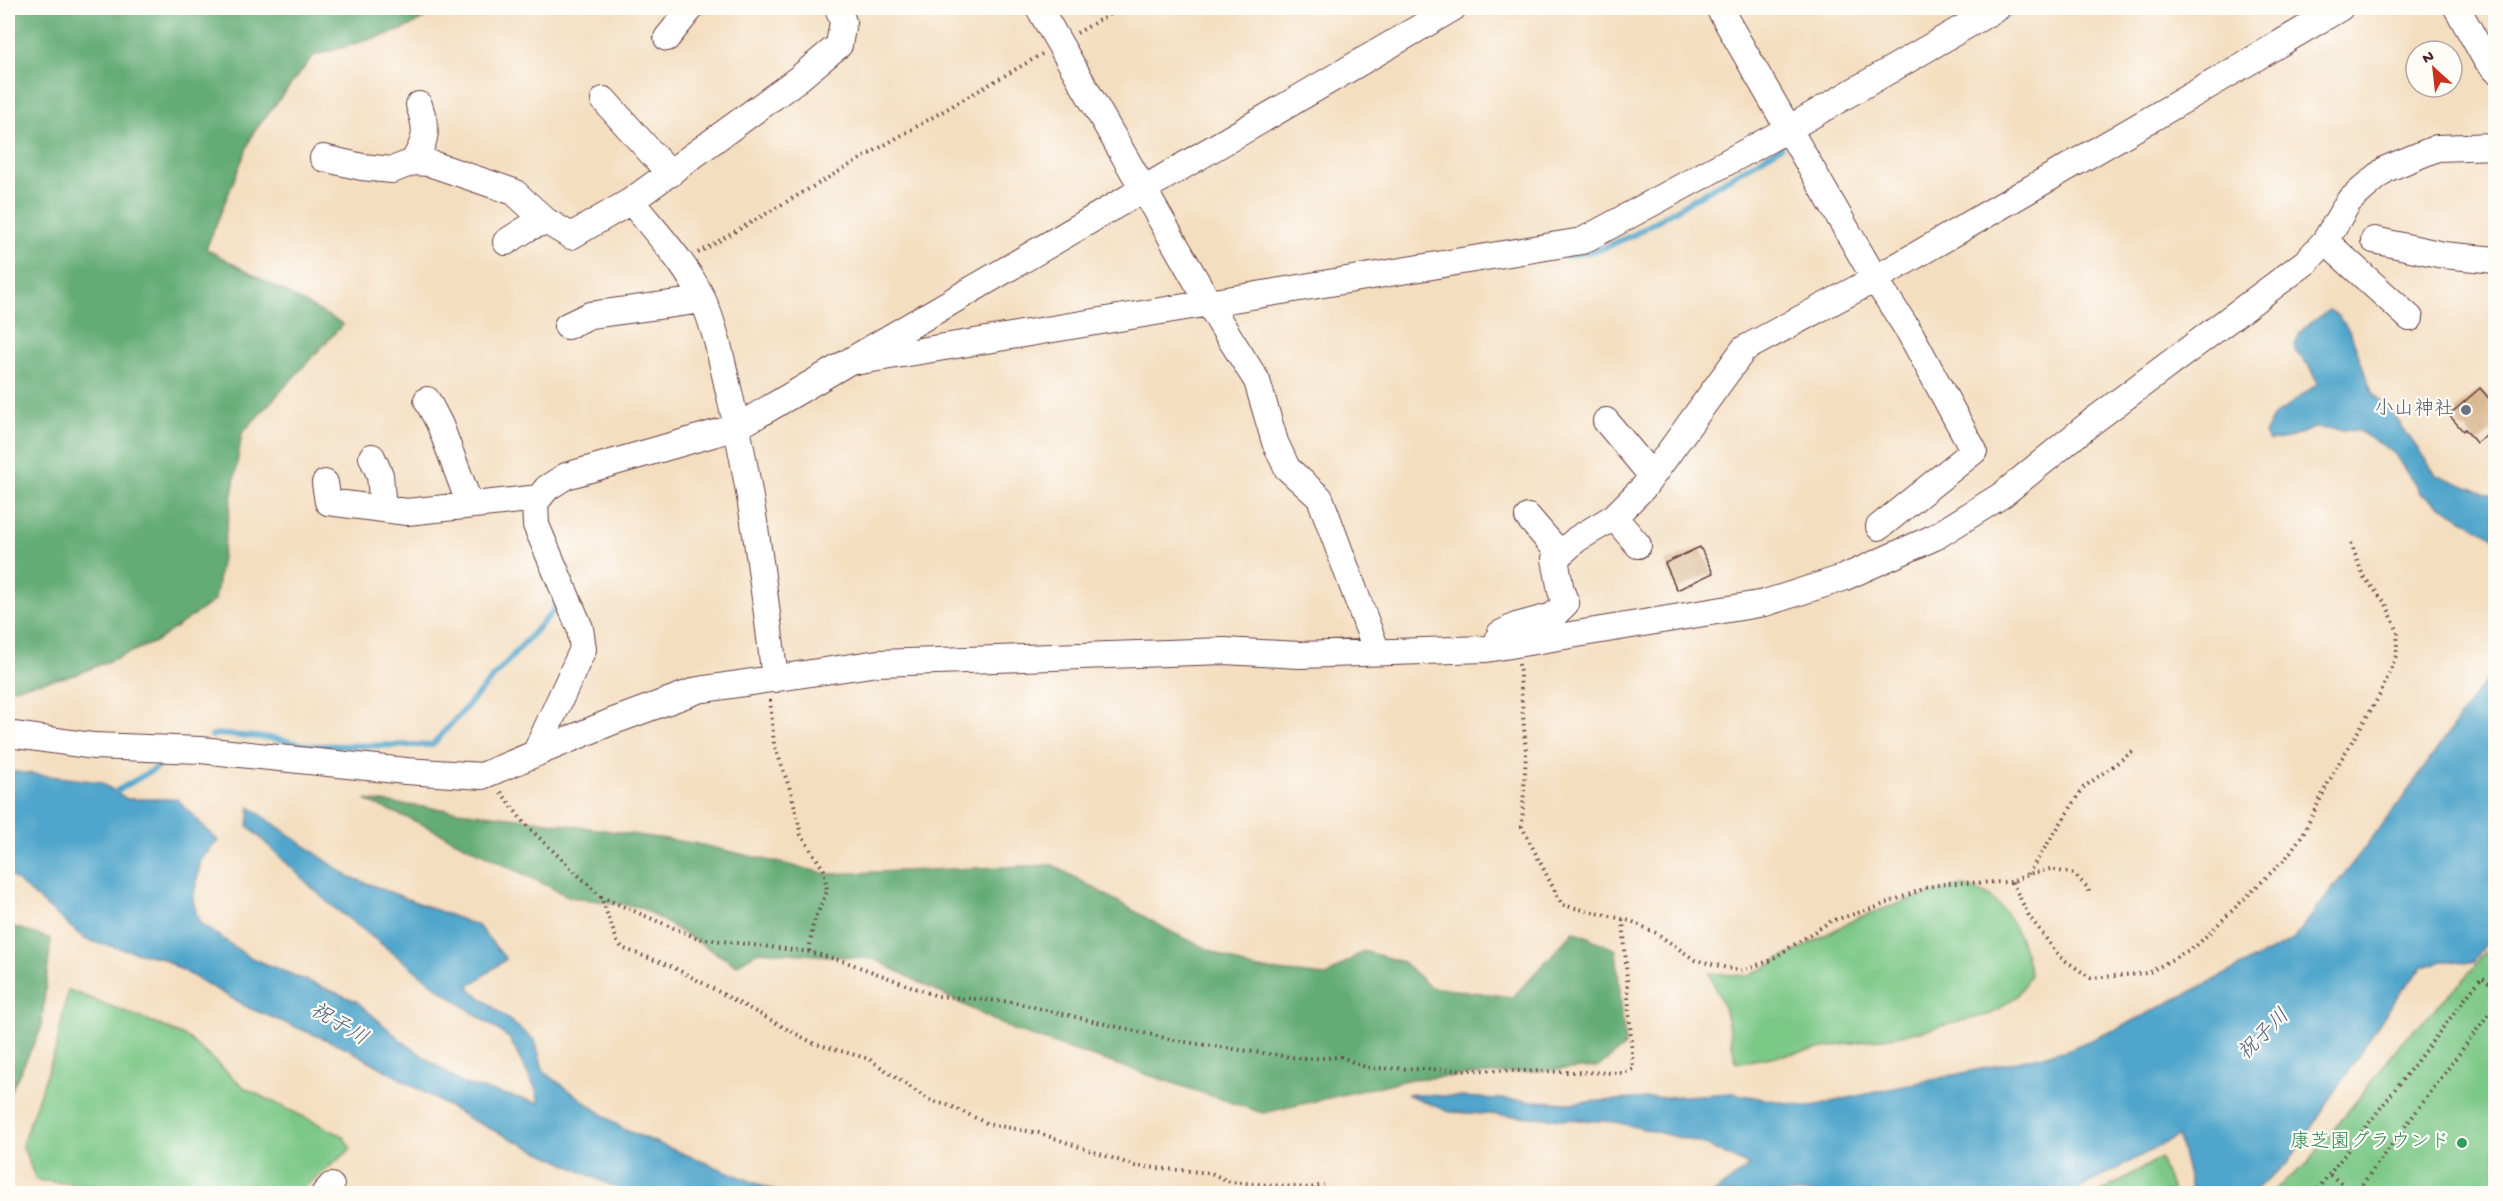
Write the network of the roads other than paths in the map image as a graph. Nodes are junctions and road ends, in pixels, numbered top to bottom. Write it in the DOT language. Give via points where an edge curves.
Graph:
graph roads {
  1 [pos="691,8"];
  2 [pos="838,8"];
  3 [pos="1039,8"];
  4 [pos="1454,8"];
  5 [pos="1719,8"];
  6 [pos="1997,8"];
  7 [pos="2340,8"];
  8 [pos="2457,8"];
  9 [pos="667,38"];
  10 [pos="2496,70"];
  11 [pos="604,100"];
  12 [pos="419,105"];
  13 [pos="1790,128"];
  14 [pos="2496,146"];
  15 [pos="323,158"];
  16 [pos="413,162"];
  17 [pos="670,174"];
  18 [pos="1143,190"];
  19 [pos="631,201"];
  20 [pos="546,221"];
  21 [pos="2373,240"];
  22 [pos="2325,241"];
  23 [pos="506,243"];
  24 [pos="2496,260"];
  25 [pos="1875,279"];
  26 [pos="702,300"];
  27 [pos="1210,303"];
  28 [pos="2410,318"];
  29 [pos="567,326"];
  30 [pos="848,363"];
  31 [pos="427,400"];
  32 [pos="1606,421"];
  33 [pos="737,427"];
  34 [pos="372,458"];
  35 [pos="1652,476"];
  36 [pos="325,483"];
  37 [pos="539,498"];
  38 [pos="470,505"];
  39 [pos="383,509"];
  40 [pos="1528,517"];
  41 [pos="1614,517"];
  42 [pos="1879,527"];
  43 [pos="1638,545"];
  44 [pos="1560,554"];
  45 [pos="1506,645"];
  46 [pos="1377,652"];
  47 [pos="772,680"];
  48 [pos="8,734"];
  49 [pos="535,754"];
  1 -- 9 [label="street"];
  2 -- 17 [label="street" via="843,22 839,45"];
  3 -- 18 [label="street"];
  4 -- 18 [label="street"];
  5 -- 13 [label="street"];
  6 -- 13 [label="street"];
  7 -- 25 [label="street"];
  8 -- 10 [label="street"];
  11 -- 17 [label="street"];
  12 -- 16 [label="street" via="425,122 425,142"];
  13 -- 25 [label="street"];
  13 -- 27 [label="street" via="1582,241"];
  14 -- 22 [label="street" via="2438,148 2386,169 2349,201"];
  15 -- 16 [label="street" via="392,170"];
  16 -- 20 [label="street" via="429,163 514,192"];
  17 -- 19 [label="street"];
  18 -- 27 [label="street"];
  18 -- 30 [label="street"];
  19 -- 20 [label="street" via="571,236"];
  19 -- 26 [label="street" via="681,262"];
  20 -- 23 [label="street"];
  21 -- 24 [label="street" via="2443,255"];
  22 -- 28 [label="street"];
  22 -- 45 [label="street" via="2307,261 2093,421 2002,495 1935,537 1843,578 1766,603"];
  25 -- 35 [label="street" via="1744,348"];
  25 -- 42 [label="street" via="1910,333 1974,451"];
  26 -- 29 [label="street" via="591,315"];
  26 -- 33 [label="street" via="717,341"];
  27 -- 30 [label="street"];
  27 -- 46 [label="street" via="1257,381 1287,468 1320,498"];
  30 -- 33 [label="street"];
  31 -- 38 [label="street"];
  32 -- 35 [label="street"];
  33 -- 37 [label="street" via="566,476"];
  33 -- 47 [label="street" via="758,538"];
  34 -- 39 [label="street" via="380,475"];
  35 -- 41 [label="street"];
  36 -- 39 [label="street" via="328,502"];
  37 -- 38 [label="street"];
  37 -- 49 [label="street" via="535,503 536,525 580,628 583,649"];
  38 -- 39 [label="street" via="407,512"];
  40 -- 44 [label="street"];
  41 -- 43 [label="street"];
  41 -- 44 [label="street"];
  44 -- 45 [label="street" via="1555,559 1566,603 1553,616 1500,634"];
  45 -- 46 [label="street"];
  46 -- 47 [label="street" via="1299,656 1224,651 878,663"];
  47 -- 49 [label="street" via="698,690"];
  48 -- 49 [label="street" via="93,746 201,750 482,776"];
}
